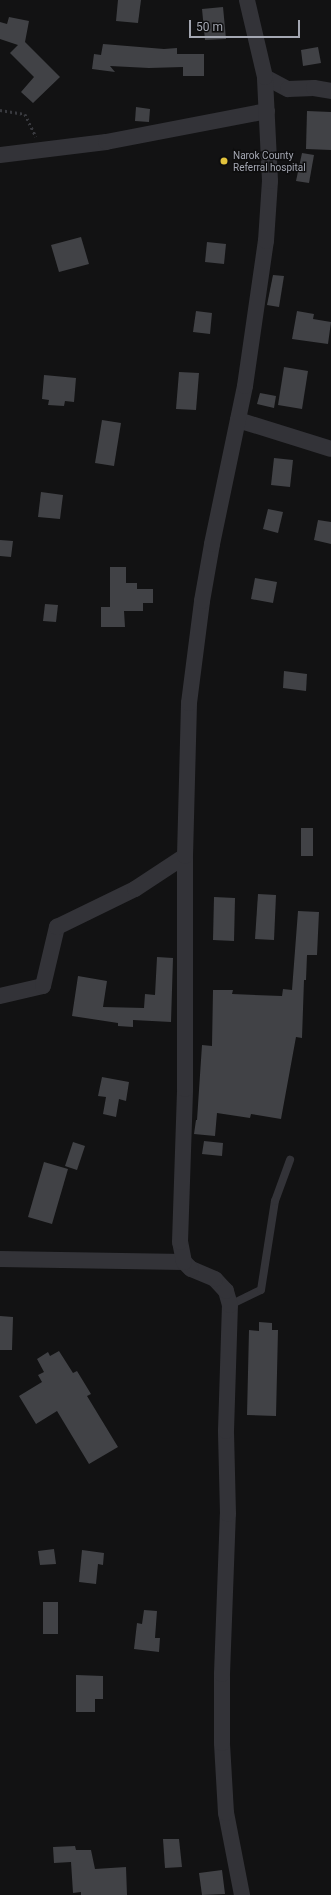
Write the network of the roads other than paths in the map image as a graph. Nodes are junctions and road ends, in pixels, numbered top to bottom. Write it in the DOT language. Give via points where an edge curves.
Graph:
graph roads {
  1 [pos="247,0"];
  2 [pos="265,77"];
  3 [pos="331,91"];
  4 [pos="267,111"];
  5 [pos="0,155"];
  6 [pos="238,420"];
  7 [pos="331,449"];
  8 [pos="185,856"];
  9 [pos="0,996"];
  10 [pos="290,1160"];
  11 [pos="0,1258"];
  12 [pos="184,1262"];
  13 [pos="230,1305"];
  14 [pos="242,1895"];
  1 -- 2 [label="street"];
  2 -- 3 [label="street" via="288,89 314,88"];
  2 -- 4 [label="street"];
  4 -- 5 [label="street" via="106,142"];
  4 -- 6 [label="street" via="270,181 266,241"];
  6 -- 7 [label="street"];
  6 -- 8 [label="street" via="212,544 191,679"];
  8 -- 9 [label="street" via="135,889 57,927 44,986"];
  8 -- 12 [label="street" via="185,1089 180,1242"];
  10 -- 13 [label="lane" via="276,1201 261,1290"];
  11 -- 12 [label="street"];
  12 -- 13 [label="street" via="191,1269 215,1279 226,1291"];
  13 -- 14 [label="street" via="222,1743 226,1813"];
}
